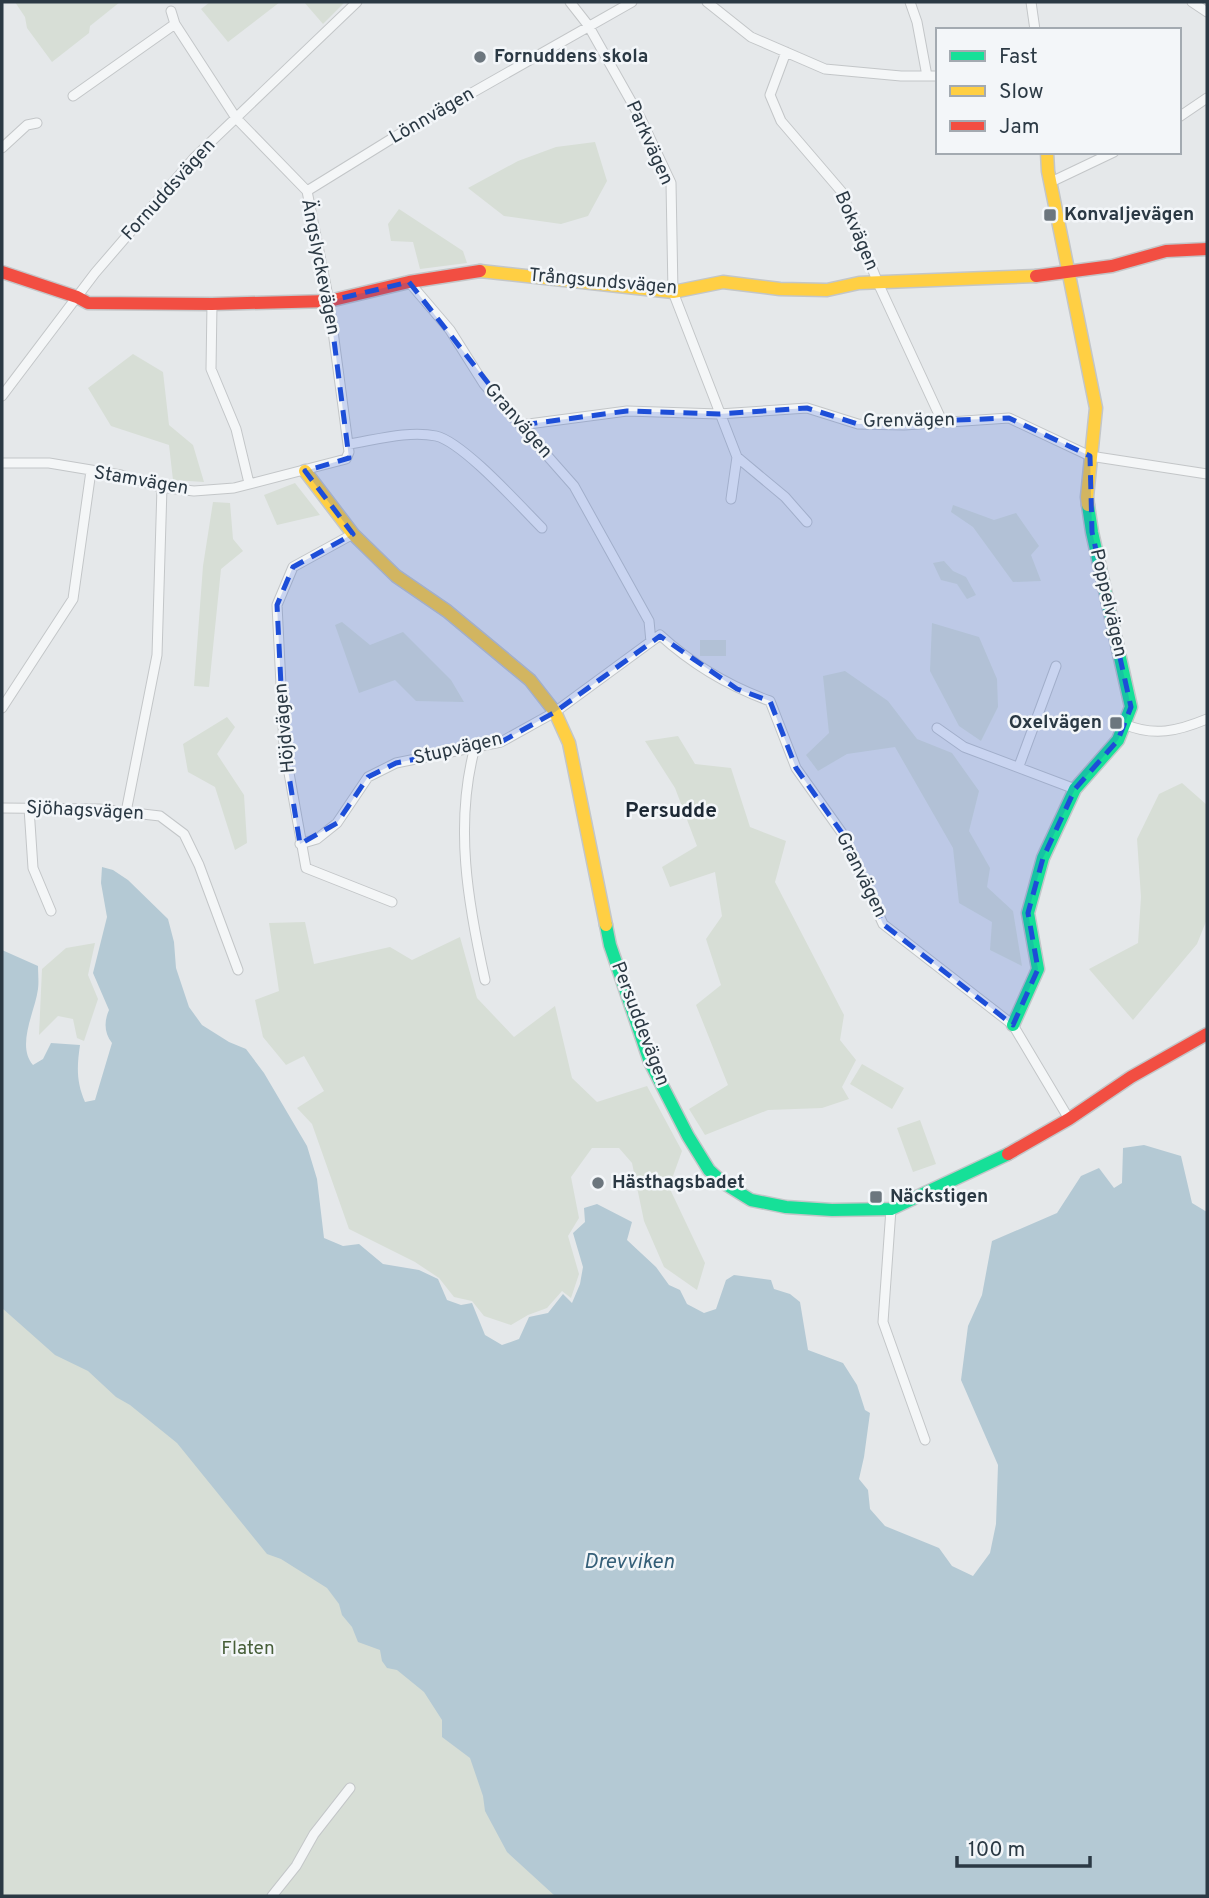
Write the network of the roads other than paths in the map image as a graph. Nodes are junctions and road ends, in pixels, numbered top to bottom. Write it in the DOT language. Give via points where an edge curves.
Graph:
graph roads {
  1 [pos="357,2"];
  2 [pos="570,2"];
  3 [pos="632,2"];
  4 [pos="707,2"];
  5 [pos="910,2"];
  6 [pos="1031,2"];
  7 [pos="1192,2"];
  8 [pos="171,11"];
  9 [pos="1207,12"];
  10 [pos="175,24"];
  11 [pos="588,25"];
  12 [pos="1035,28"];
  13 [pos="786,51"];
  14 [pos="927,76"];
  15 [pos="936,76"];
  16 [pos="72,96"];
  17 [pos="1207,98"];
  18 [pos="1181,116"];
  19 [pos="236,118"];
  20 [pos="37,124"];
  21 [pos="2,148"];
  22 [pos="1046,154"];
  23 [pos="1110,154"];
  24 [pos="1051,182"];
  25 [pos="307,191"];
  26 [pos="1207,249"];
  27 [pos="2,272"];
  28 [pos="1070,273"];
  29 [pos="409,282"];
  30 [pos="877,283"];
  31 [pos="673,292"];
  32 [pos="77,297"];
  33 [pos="329,301"];
  34 [pos="212,304"];
  35 [pos="2,396"];
  36 [pos="719,414"];
  37 [pos="942,421"];
  38 [pos="521,425"];
  39 [pos="349,444"];
  40 [pos="1090,456"];
  41 [pos="737,457"];
  42 [pos="2,463"];
  43 [pos="91,471"];
  44 [pos="305,471"];
  45 [pos="1207,476"];
  46 [pos="249,483"];
  47 [pos="162,487"];
  48 [pos="732,499"];
  49 [pos="807,522"];
  50 [pos="542,528"];
  51 [pos="353,534"];
  52 [pos="660,635"];
  53 [pos="651,642"];
  54 [pos="1056,666"];
  55 [pos="2,708"];
  56 [pos="555,712"];
  57 [pos="1207,719"];
  58 [pos="1124,724"];
  59 [pos="937,728"];
  60 [pos="475,747"];
  61 [pos="1019,766"];
  62 [pos="1075,789"];
  63 [pos="2,808"];
  64 [pos="29,808"];
  65 [pos="126,812"];
  66 [pos="300,844"];
  67 [pos="392,902"];
  68 [pos="51,911"];
  69 [pos="238,970"];
  70 [pos="485,980"];
  71 [pos="1013,1025"];
  72 [pos="1207,1034"];
  73 [pos="1069,1119"];
  74 [pos="891,1209"];
  75 [pos="925,1440"];
  76 [pos="349,1788"];
  77 [pos="272,1896"];
  1 -- 19 [label="street, Fornuddsvägen"];
  2 -- 11 [label="street, Parkvägen"];
  3 -- 11 [label="street, Lönnvägen"];
  4 -- 13 [label="street" via="751,37"];
  5 -- 14 [label="street"];
  6 -- 12 [label="street"];
  7 -- 9 [label="street"];
  8 -- 10 [label="street, Ängslyckevägen"];
  10 -- 16 [label="street"];
  10 -- 19 [label="street, Ängslyckevägen"];
  11 -- 25 [label="street, Lönnvägen"];
  11 -- 31 [label="street, Parkvägen" via="671,183"];
  13 -- 14 [label="street" via="825,69"];
  13 -- 30 [label="street, Bokvägen" via="770,95 780,121 841,191"];
  14 -- 15 [label="street"];
  17 -- 18 [label="street"];
  19 -- 25 [label="street, Ängslyckevägen"];
  19 -- 32 [label="street, Fornuddsvägen" via="194,158"];
  20 -- 21 [label="street" via="27,125"];
  22 -- 24 [label="street, Poppelvägen"];
  23 -- 24 [label="street"];
  24 -- 28 [label="street, Poppelvägen"];
  25 -- 33 [label="street, Ängslyckevägen"];
  26 -- 28 [label="street, Trångsundsvägen" via="1166,251"];
  27 -- 32 [label="street, Trångsundsvägen"];
  28 -- 30 [label="street, Trångsundsvägen"];
  28 -- 40 [label="street, Poppelvägen" via="1096,408"];
  29 -- 31 [label="street, Trångsundsvägen" via="482,271"];
  29 -- 33 [label="street, Trångsundsvägen"];
  29 -- 38 [label="street, Granvägen" via="450,330 484,384"];
  30 -- 31 [label="street, Trångsundsvägen" via="827,290 723,282"];
  30 -- 37 [label="street, Bokvägen"];
  31 -- 36 [label="street, Parkvägen"];
  32 -- 34 [label="street, Trångsundsvägen" via="88,303"];
  32 -- 35 [label="street, Fornuddsvägen"];
  33 -- 34 [label="street, Trångsundsvägen"];
  33 -- 39 [label="street, Ängslyckevägen"];
  34 -- 46 [label="street" via="211,369 236,429"];
  36 -- 37 [label="street, Grenvägen" via="807,408 858,424"];
  36 -- 38 [label="street, Grenvägen" via="627,411"];
  36 -- 41 [label="street, Parkvägen"];
  37 -- 40 [label="street, Grenvägen" via="1009,418"];
  38 -- 53 [label="street, Granvägen" via="574,486 649,621"];
  39 -- 44 [label="street, Stamvägen" via="346,459"];
  39 -- 50 [label="street" via="436,436 452,443 496,481"];
  40 -- 45 [label="street, Grenvägen"];
  40 -- 58 [label="street, Poppelvägen" via="1087,497 1092,533 1131,707"];
  41 -- 48 [label="street, Parkvägen"];
  41 -- 49 [label="street, Parkvägen"];
  42 -- 43 [label="street, Stamvägen" via="49,463"];
  43 -- 47 [label="street, Stamvägen"];
  43 -- 55 [label="street" via="73,599"];
  44 -- 46 [label="street, Stamvägen"];
  44 -- 51 [label="street, Persuddevägen"];
  46 -- 47 [label="street, Stamvägen" via="194,491"];
  47 -- 65 [label="street" via="157,655"];
  51 -- 56 [label="street, Persuddevägen" via="396,576 447,611 530,680"];
  51 -- 66 [label="street, Höjdvägen" via="293,567 277,605 284,745"];
  52 -- 53 [label="street, Stupvägen"];
  52 -- 71 [label="street, Granvägen" via="687,659 737,690 770,701 796,768 842,834 883,924"];
  53 -- 56 [label="street, Stupvägen"];
  54 -- 61 [label="street"];
  56 -- 60 [label="street, Stupvägen" via="501,743"];
  56 -- 74 [label="street, Persuddevägen" via="569,743 614,958 650,1062 709,1170 751,1200 786,1208"];
  57 -- 58 [label="street" via="1182,729 1143,732"];
  58 -- 62 [label="street, Poppelvägen" via="1118,740"];
  59 -- 61 [label="street" via="964,747"];
  60 -- 66 [label="street, Stupvägen" via="396,763 368,777 337,823 317,839"];
  60 -- 70 [label="street" via="463,833 473,929"];
  61 -- 62 [label="street"];
  62 -- 71 [label="street, Poppelvägen" via="1043,858 1028,913 1038,969"];
  63 -- 64 [label="street, Sjöhagsvägen"];
  64 -- 65 [label="street, Sjöhagsvägen"];
  64 -- 68 [label="street" via="33,868"];
  65 -- 69 [label="street, Sjöhagsvägen" via="160,816 184,834"];
  66 -- 67 [label="street, Höjdvägen" via="306,868"];
  71 -- 73 [label="street, Granvägen"];
  72 -- 73 [label="street, Persuddevägen"];
  73 -- 74 [label="street, Persuddevägen" via="1004,1156"];
  74 -- 75 [label="street" via="883,1322"];
  76 -- 77 [label="street"];
}
